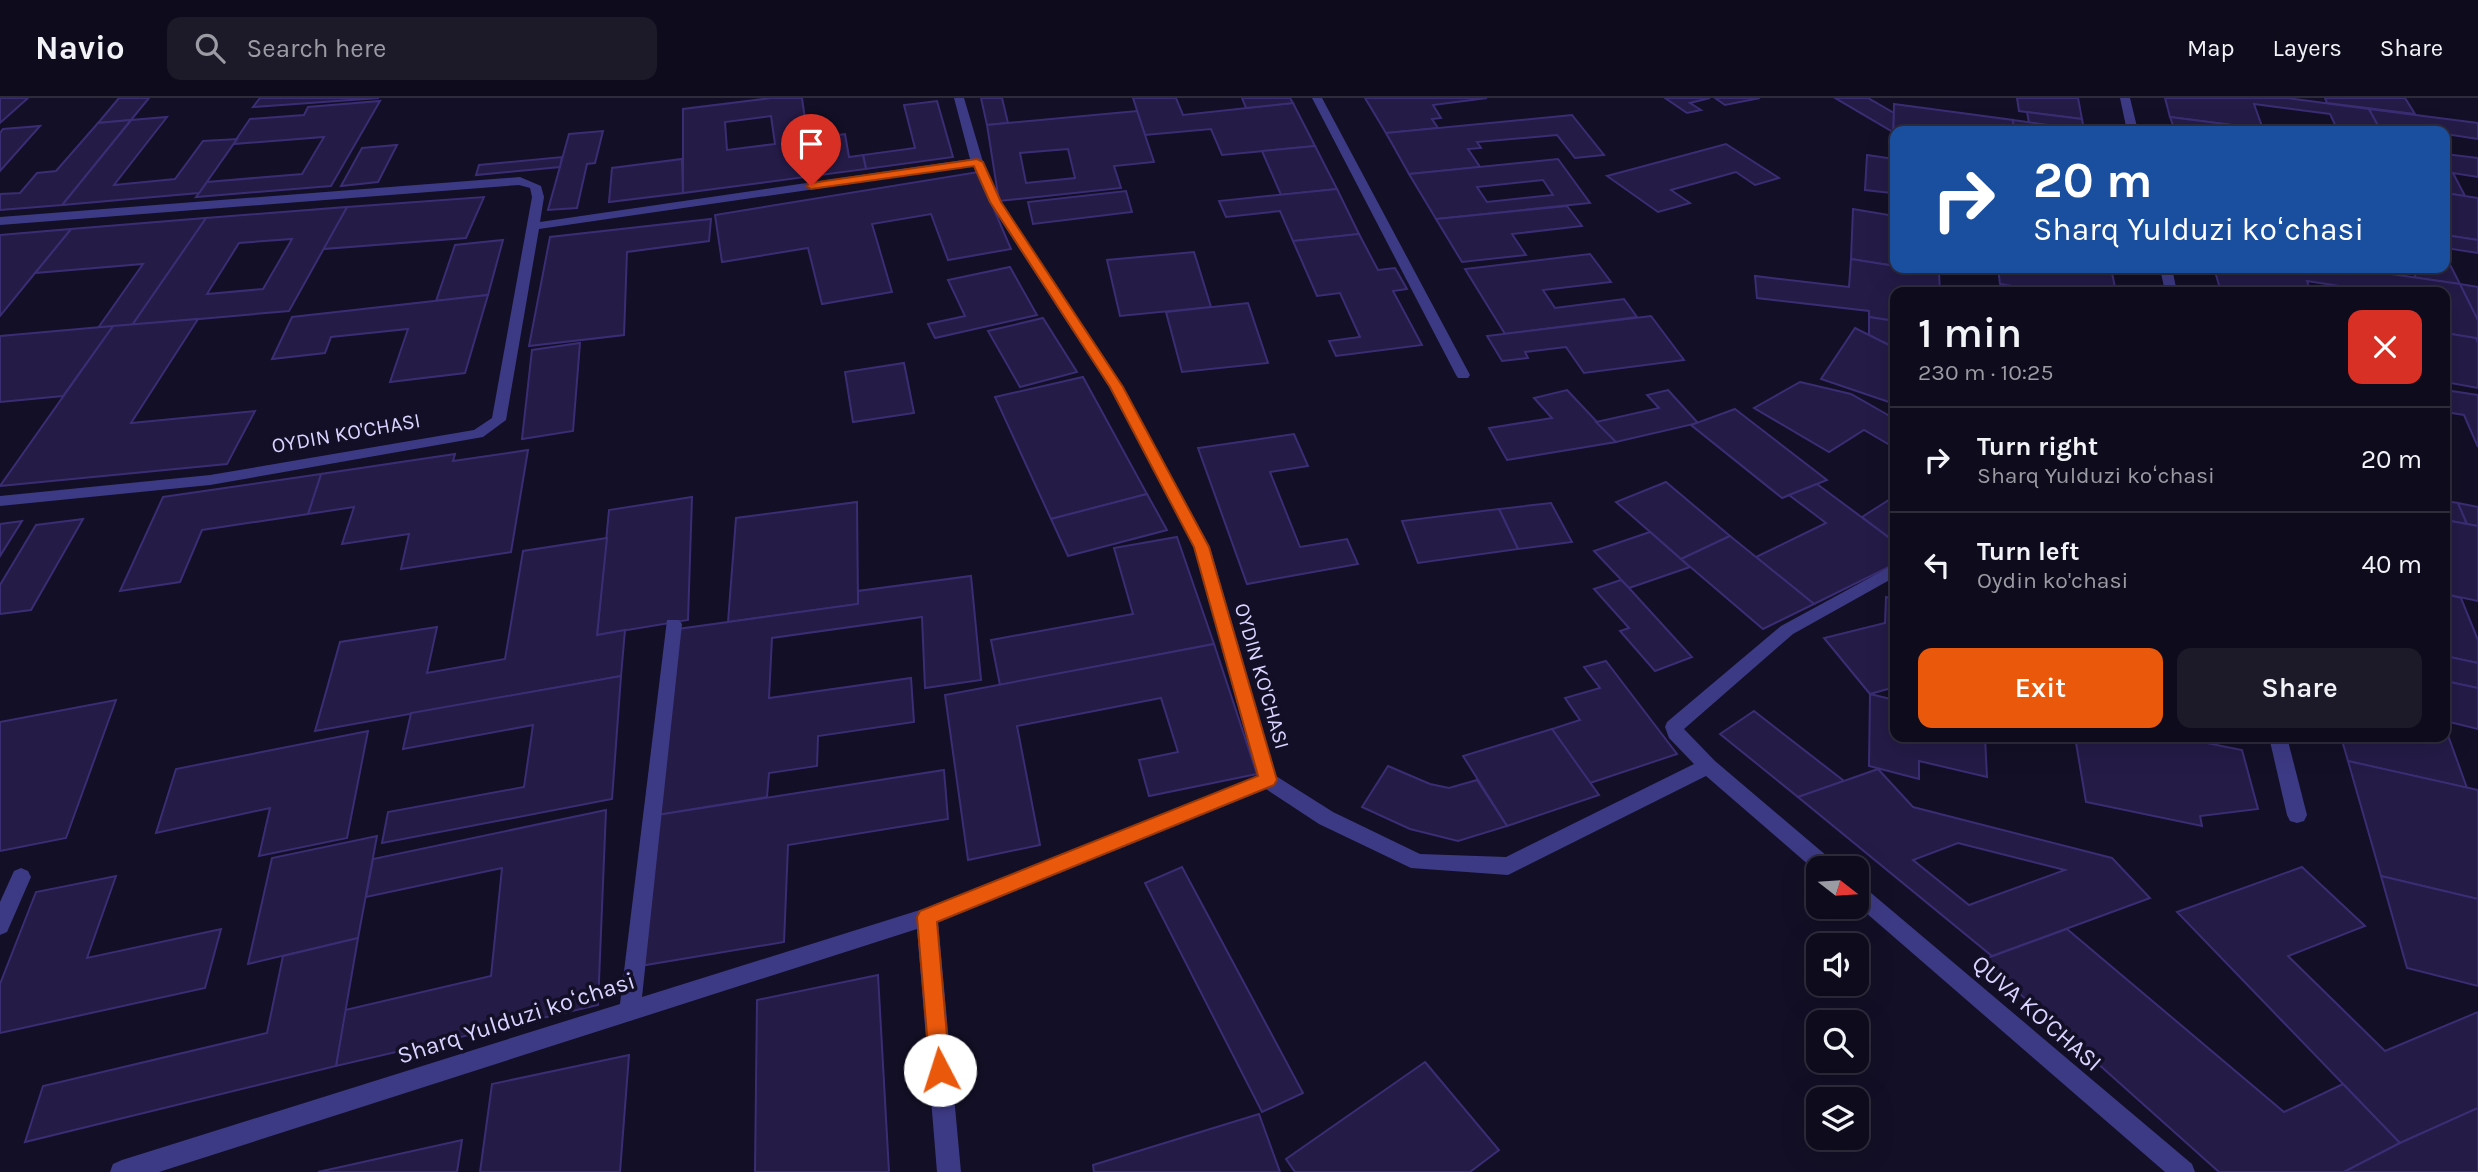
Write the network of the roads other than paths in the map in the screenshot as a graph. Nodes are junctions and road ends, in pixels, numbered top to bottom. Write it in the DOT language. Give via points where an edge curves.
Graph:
graph roads {
  1 [pos="959,98"];
  2 [pos="1317,98"];
  3 [pos="2125,98"];
  4 [pos="2132,126"];
  5 [pos="977,162"];
  6 [pos="0,221"];
  7 [pos="535,226"];
  8 [pos="1463,374"];
  9 [pos="0,501"];
  10 [pos="1890,573"];
  11 [pos="673,624"];
  12 [pos="2279,742"];
  13 [pos="1708,766"];
  14 [pos="1268,780"];
  15 [pos="2297,815"];
  16 [pos="1813,856"];
  17 [pos="21,877"];
  18 [pos="1869,903"];
  19 [pos="927,917"];
  20 [pos="0,926"];
  21 [pos="630,1009"];
  22 [pos="122,1172"];
  23 [pos="949,1172"];
  24 [pos="2183,1172"];
  1 -- 5 [label="street, OYDIN KO'CHASI"];
  2 -- 8 [label="street"];
  3 -- 4 [label="street"];
  5 -- 7 [label="street"];
  5 -- 14 [label="street, OYDIN KO'CHASI" via="995,202 1116,387 1202,547"];
  6 -- 7 [label="street, OYDIN KO'CHASI" via="520,181 535,186"];
  7 -- 9 [label="street, OYDIN KO'CHASI" via="499,421 478,434 210,480"];
  10 -- 13 [label="street" via="1787,630 1677,723 1676,733"];
  11 -- 21 [label="street"];
  12 -- 15 [label="street"];
  13 -- 14 [label="street, OYDIN KO'CHASI" via="1508,866 1418,862 1326,818"];
  13 -- 16 [label="street"];
  14 -- 19 [label="street, Sharq Yulduzi koʻchasi"];
  17 -- 20 [label="street"];
  18 -- 24 [label="street, QUVA KO'CHASI"];
  19 -- 21 [label="street, Sharq Yulduzi koʻchasi"];
  19 -- 23 [label="street"];
  21 -- 22 [label="street, Sharq Yulduzi koʻchasi"];
}
